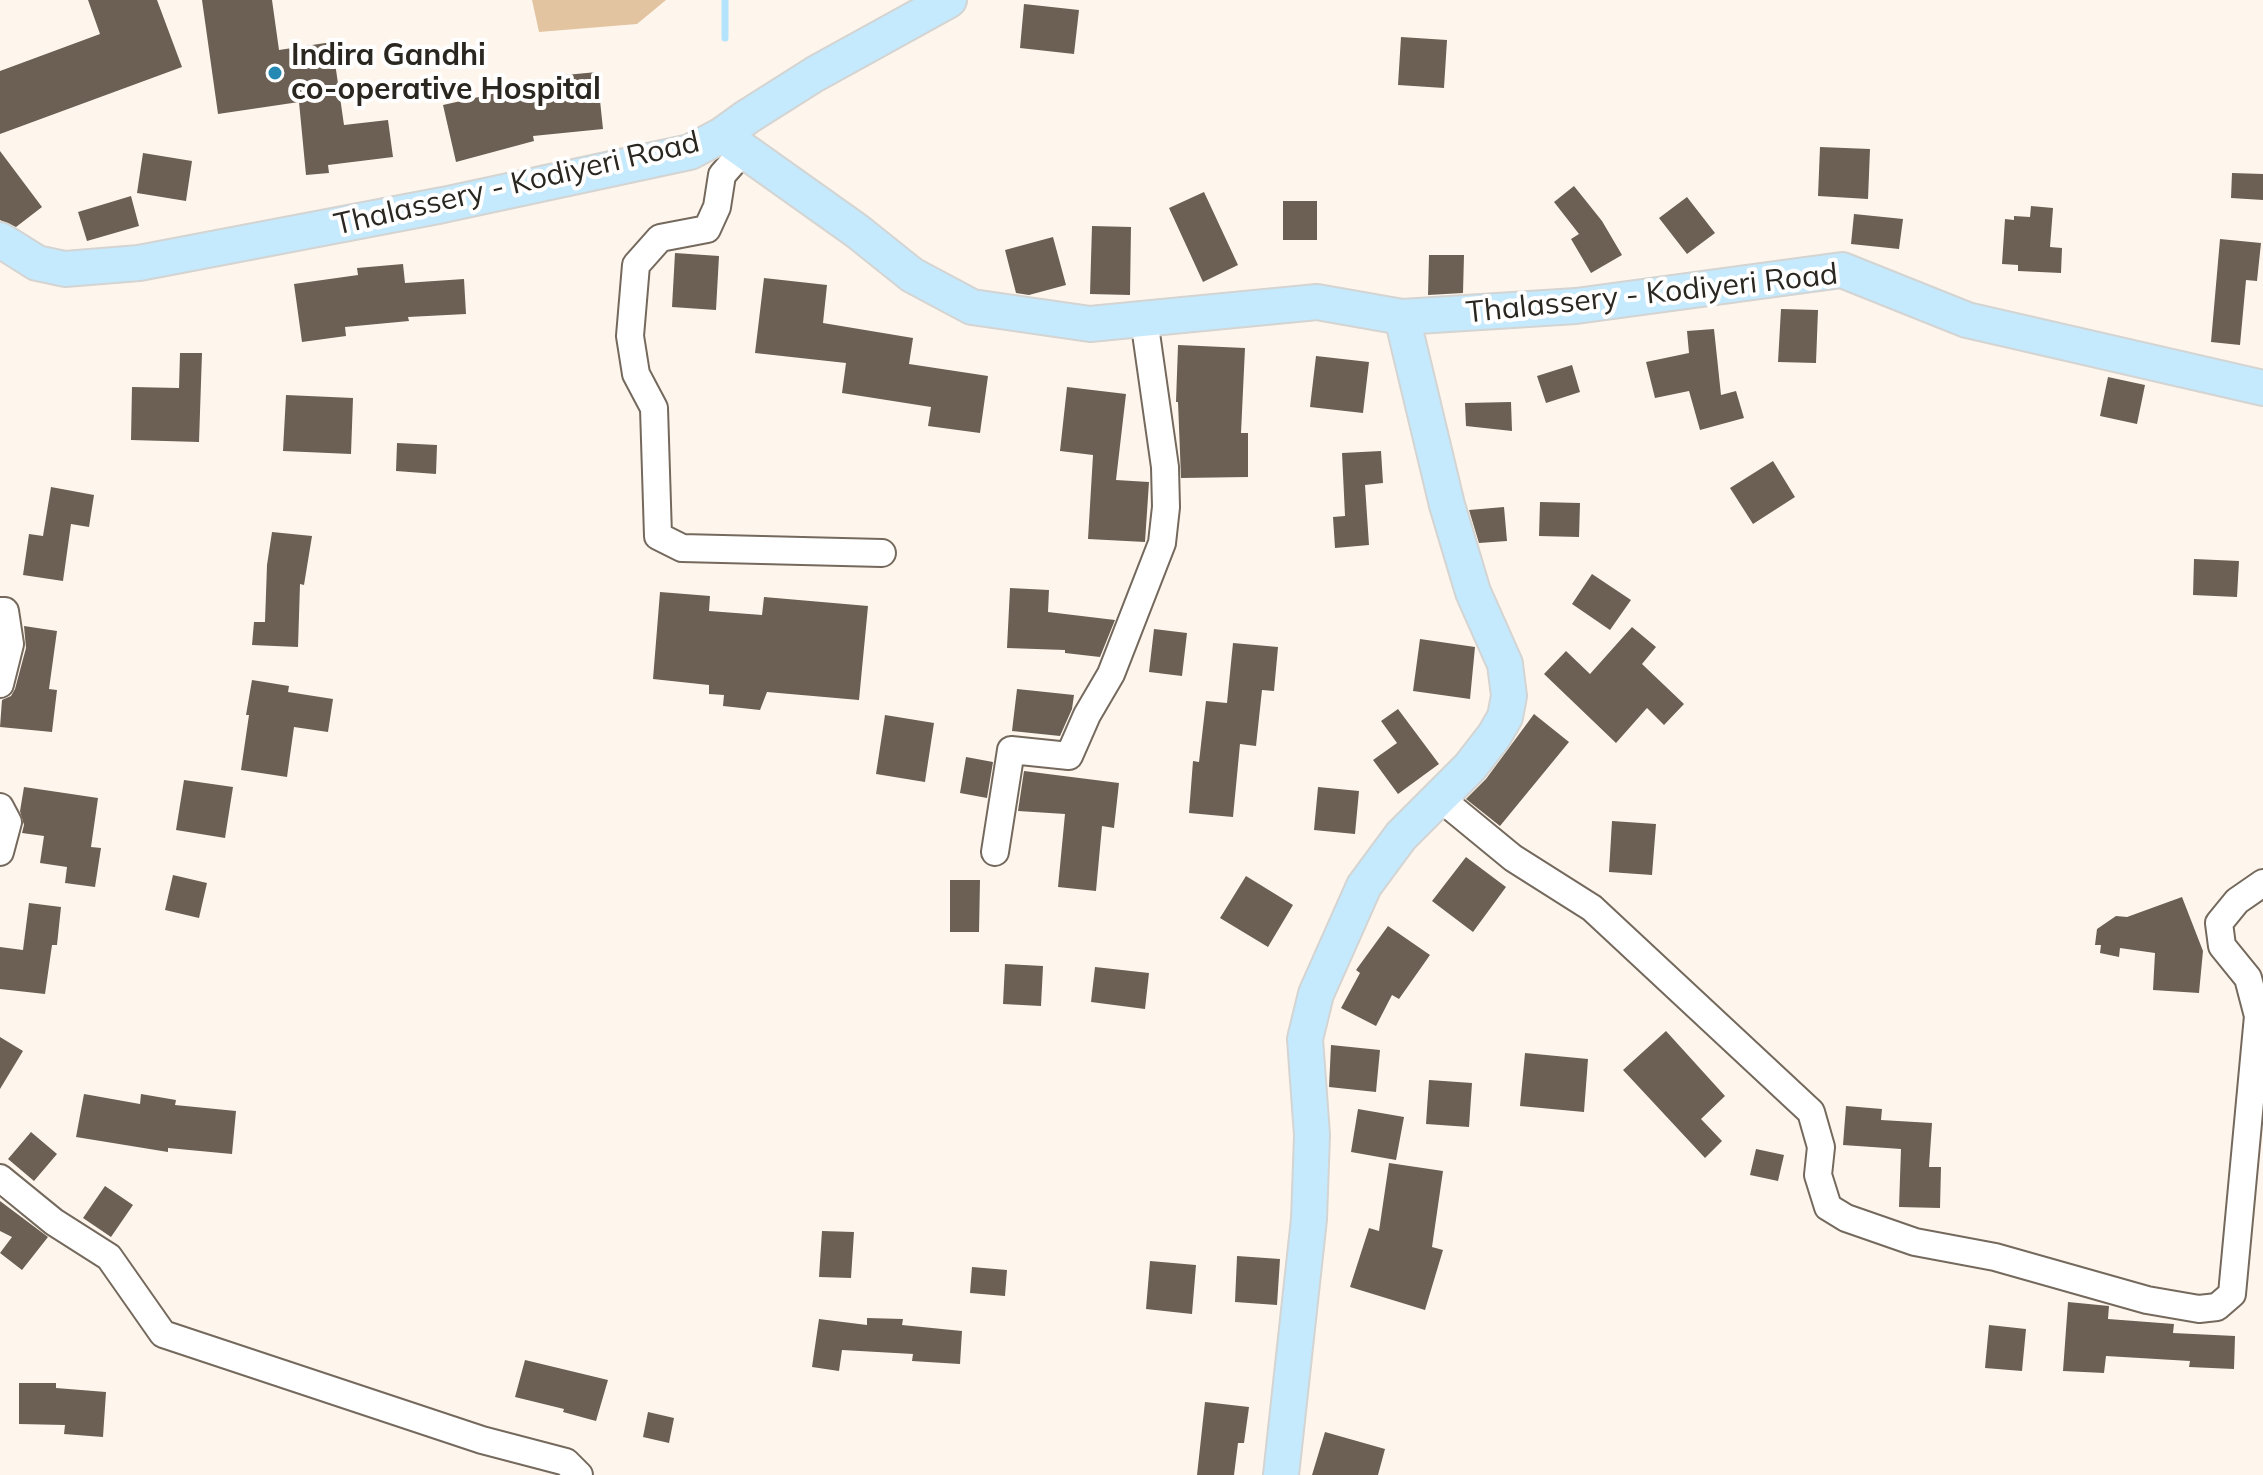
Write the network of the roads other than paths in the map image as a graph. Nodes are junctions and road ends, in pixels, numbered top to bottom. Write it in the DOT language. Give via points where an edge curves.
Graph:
graph roads {
  1 [pos="949,0"];
  2 [pos="733,143"];
  3 [pos="0,240"];
  4 [pos="1402,317"];
  5 [pos="1144,319"];
  6 [pos="2263,388"];
  7 [pos="882,553"];
  8 [pos="0,611"];
  9 [pos="0,684"];
  10 [pos="1440,798"];
  11 [pos="0,807"];
  12 [pos="0,852"];
  13 [pos="995,852"];
  14 [pos="2263,883"];
  15 [pos="0,1178"];
  16 [pos="579,1475"];
  17 [pos="1281,1475"];
  1 -- 2 [label="main road" via="747,117"];
  2 -- 3 [label="main road, Thalassery - Kodiyeri Road" via="139,263 65,269 37,263"];
  2 -- 5 [label="main road, Thalassery - Kodiyeri Road" via="912,275 972,307 1090,324"];
  2 -- 7 [label="street" via="707,229 660,238 636,265 630,336 636,374 654,408 658,536 682,548"];
  4 -- 5 [label="main road, Thalassery - Kodiyeri Road" via="1317,302"];
  4 -- 6 [label="main road, Thalassery - Kodiyeri Road" via="1576,306 1842,270 1967,320"];
  4 -- 10 [label="main road" via="1447,505 1473,592 1505,664 1509,696 1494,736"];
  5 -- 13 [label="street" via="1165,467 1162,543 1111,674 1069,756 1011,750"];
  8 -- 9 [label="street" via="5,611 10,644"];
  10 -- 14 [label="street" via="1513,858 1592,908 1811,1112 1821,1147 1818,1175 1828,1207 1915,1242 2199,1309 2217,1307 2232,1294 2258,1016 2248,978 2222,946 2219,923 2237,901"];
  10 -- 17 [label="main road" via="1401,836 1364,886 1316,994 1305,1039 1312,1135 1309,1219"];
  11 -- 12 [label="street" via="8,822"];
  15 -- 16 [label="street" via="109,1257 163,1334 482,1440 566,1462"];
}
